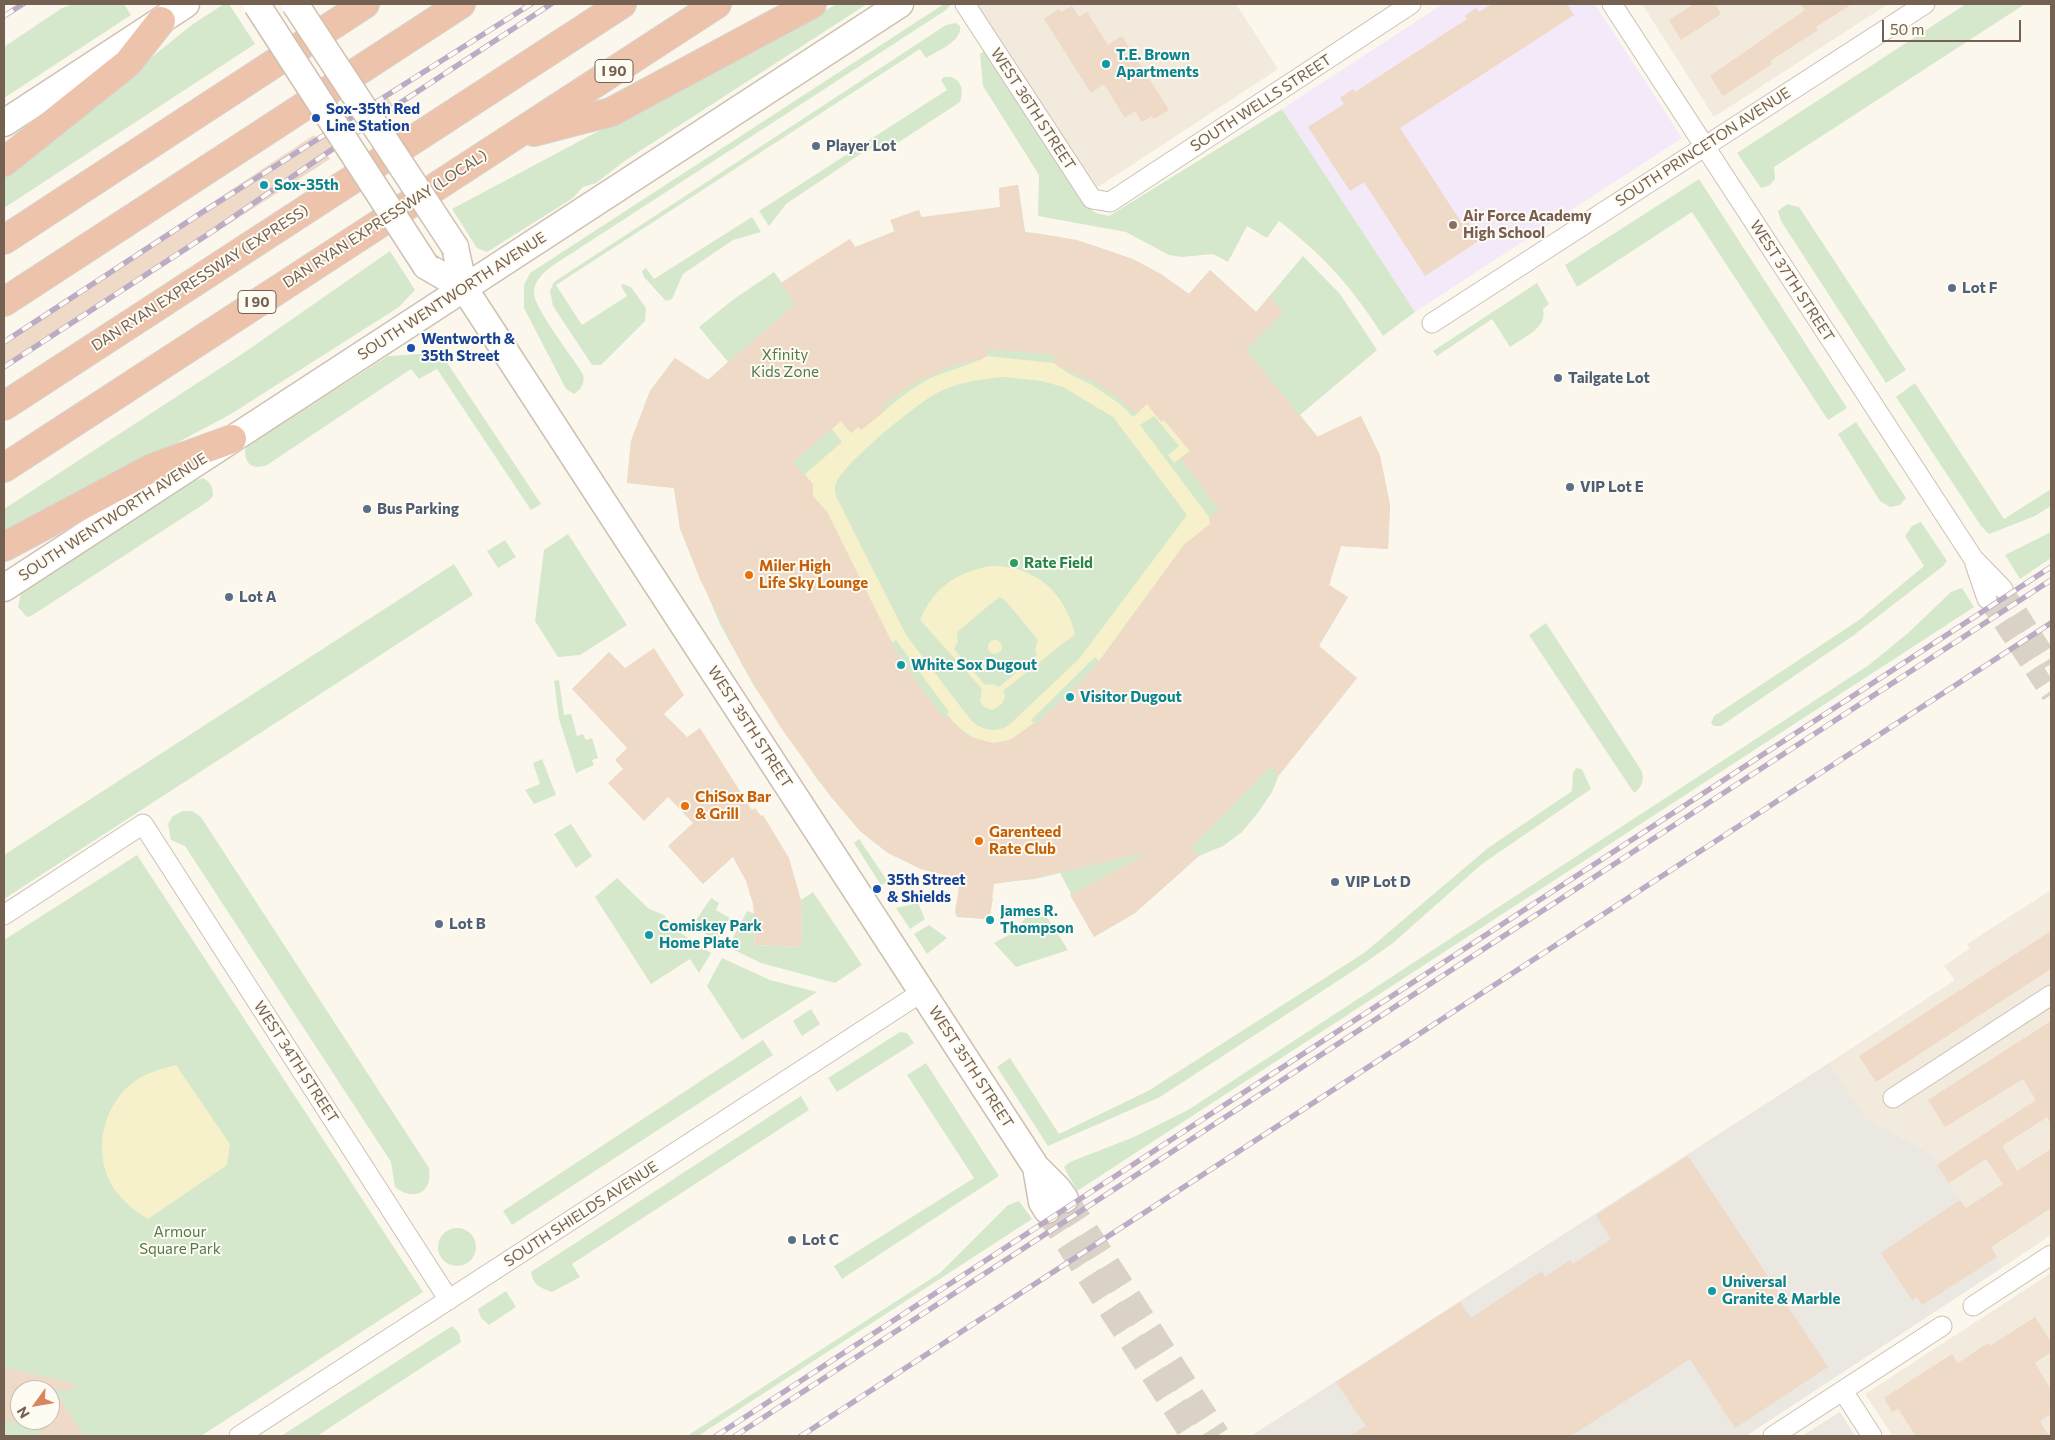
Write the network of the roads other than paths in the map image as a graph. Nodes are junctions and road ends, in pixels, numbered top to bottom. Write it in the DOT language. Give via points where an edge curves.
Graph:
graph roads {
  1 [pos="186,4"];
  2 [pos="295,4"];
  3 [pos="365,4"];
  4 [pos="461,4"];
  5 [pos="622,4"];
  6 [pos="717,4"];
  7 [pos="812,4"];
  8 [pos="900,4"];
  9 [pos="964,4"];
  10 [pos="1411,4"];
  11 [pos="1612,4"];
  12 [pos="1925,4"];
  13 [pos="257,5"];
  14 [pos="161,21"];
  15 [pos="4,123"];
  16 [pos="511,138"];
  17 [pos="1704,146"];
  18 [pos="4,162"];
  19 [pos="1110,202"];
  20 [pos="4,240"];
  21 [pos="464,288"];
  22 [pos="4,302"];
  23 [pos="1432,323"];
  24 [pos="4,406"];
  25 [pos="232,439"];
  26 [pos="4,468"];
  27 [pos="4,547"];
  28 [pos="1973,558"];
  29 [pos="4,588"];
  30 [pos="2003,589"];
  31 [pos="1987,599"];
  32 [pos="4,914"];
  33 [pos="922,992"];
  34 [pos="2051,995"];
  35 [pos="1893,1098"];
  36 [pos="1056,1204"];
  37 [pos="2051,1255"];
  38 [pos="449,1300"];
  39 [pos="1973,1306"];
  40 [pos="1942,1326"];
  41 [pos="1843,1390"];
  42 [pos="239,1436"];
  43 [pos="1773,1436"];
  44 [pos="1872,1436"];
  1 -- 14 [label="main road"];
  2 -- 21 [label="main road, WEST 35TH STREET, bridge" via="455,248"];
  3 -- 20 [label="highway"];
  4 -- 22 [label="highway"];
  5 -- 24 [label="highway, DAN RYAN EXPRESSWAY (EXPRESS)"];
  6 -- 16 [label="highway, DAN RYAN EXPRESSWAY (LOCAL) / I 90"];
  7 -- 16 [label="highway" via="611,112"];
  8 -- 21 [label="main road, SOUTH WENTWORTH AVENUE"];
  9 -- 19 [label="street, WEST 36TH STREET" via="1092,198"];
  10 -- 19 [label="street, SOUTH WELLS STREET"];
  11 -- 17 [label="street, WEST 37TH STREET"];
  12 -- 17 [label="street, SOUTH PRINCETON AVENUE"];
  13 -- 21 [label="main road, WEST 35TH STREET, bridge" via="426,266"];
  14 -- 15 [label="main road"];
  14 -- 18 [label="highway" via="128,63"];
  16 -- 26 [label="highway, DAN RYAN EXPRESSWAY (LOCAL) / I 90"];
  17 -- 23 [label="street, SOUTH PRINCETON AVENUE"];
  17 -- 28 [label="street, WEST 37TH STREET"];
  21 -- 25 [label="main road, SOUTH WENTWORTH AVENUE"];
  21 -- 33 [label="main road, WEST 35TH STREET"];
  25 -- 27 [label="highway" via="152,468"];
  25 -- 29 [label="main road, SOUTH WENTWORTH AVENUE"];
  28 -- 30 [label="street, WEST 37TH STREET"];
  28 -- 31 [label="street, WEST 37TH STREET"];
  32 -- 38 [label="street, WEST 34TH STREET" via="143,824"];
  33 -- 36 [label="main road, WEST 35TH STREET" via="1036,1167 1058,1189"];
  33 -- 38 [label="street, SOUTH SHIELDS AVENUE"];
  34 -- 35 [label="street"];
  37 -- 39 [label="street"];
  38 -- 42 [label="street, SOUTH SHIELDS AVENUE"];
  40 -- 41 [label="street"];
  41 -- 43 [label="street"];
  41 -- 44 [label="street"];
}
